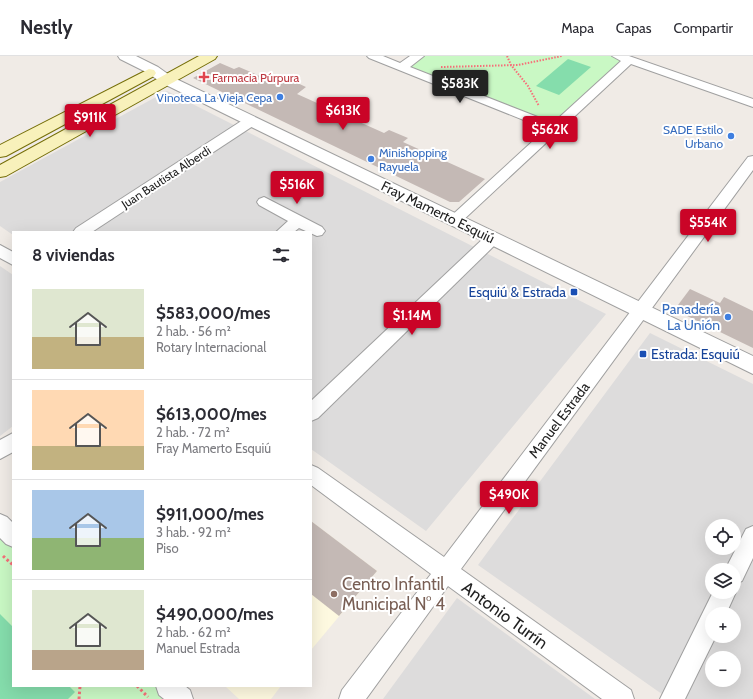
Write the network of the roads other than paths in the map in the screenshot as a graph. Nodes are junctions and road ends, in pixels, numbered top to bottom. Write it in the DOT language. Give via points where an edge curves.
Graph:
graph roads {
  1 [pos="125,56"];
  2 [pos="210,56"];
  3 [pos="373,56"];
  4 [pos="418,56"];
  5 [pos="623,58"];
  6 [pos="402,67"];
  7 [pos="162,71"];
  8 [pos="753,103"];
  9 [pos="251,121"];
  10 [pos="555,128"];
  11 [pos="0,152"];
  12 [pos="753,160"];
  13 [pos="0,172"];
  14 [pos="264,202"];
  15 [pos="455,220"];
  16 [pos="298,221"];
  17 [pos="82,231"];
  18 [pos="285,231"];
  19 [pos="317,231"];
  20 [pos="492,239"];
  21 [pos="0,250"];
  22 [pos="12,259"];
  23 [pos="640,311"];
  24 [pos="753,366"];
  25 [pos="312,412"];
  26 [pos="12,442"];
  27 [pos="0,451"];
  28 [pos="312,475"];
  29 [pos="0,524"];
  30 [pos="12,536"];
  31 [pos="753,536"];
  32 [pos="740,563"];
  33 [pos="446,572"];
  34 [pos="705,633"];
  35 [pos="169,687"];
  36 [pos="182,699"];
  37 [pos="351,699"];
  38 [pos="622,699"];
  39 [pos="672,699"];
  1 -- 7 [label="street, Fray Mamerto Esquiú"];
  2 -- 7 [label="main road"];
  3 -- 6 [label="street"];
  4 -- 6 [label="street"];
  5 -- 8 [label="street"];
  5 -- 10 [label="street"];
  6 -- 10 [label="street"];
  7 -- 9 [label="street, Fray Mamerto Esquiú"];
  7 -- 11 [label="main road"];
  7 -- 13 [label="main road"];
  9 -- 15 [label="street, Fray Mamerto Esquiú"];
  9 -- 17 [label="street, Juan Bautista Alberdi"];
  10 -- 15 [label="street"];
  12 -- 23 [label="street, Manuel Estrada"];
  14 -- 16 [label="street"];
  15 -- 20 [label="street, Fray Mamerto Esquiú"];
  16 -- 18 [label="street"];
  16 -- 19 [label="street"];
  20 -- 23 [label="street, Fray Mamerto Esquiú"];
  20 -- 25 [label="street"];
  21 -- 22 [label="street"];
  23 -- 24 [label="street, Fray Mamerto Esquiú"];
  23 -- 33 [label="street, Manuel Estrada"];
  26 -- 27 [label="street"];
  28 -- 33 [label="street, Antonio Turrín"];
  29 -- 30 [label="street"];
  31 -- 32 [label="street"];
  33 -- 37 [label="street, Manuel Estrada"];
  33 -- 38 [label="street, Antonio Turrín"];
  34 -- 39 [label="street"];
  35 -- 36 [label="street"];
}
